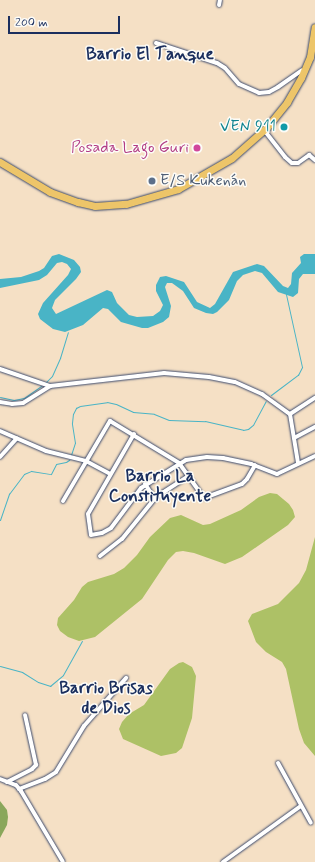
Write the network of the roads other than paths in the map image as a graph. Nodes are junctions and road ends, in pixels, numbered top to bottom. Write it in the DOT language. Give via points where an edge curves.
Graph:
graph roads {
  1 [pos="220,0"];
  2 [pos="219,6"];
  3 [pos="315,27"];
  4 [pos="156,43"];
  5 [pos="306,67"];
  6 [pos="264,130"];
  7 [pos="315,160"];
  8 [pos="0,162"];
  9 [pos="0,369"];
  10 [pos="50,386"];
  11 [pos="315,398"];
  12 [pos="0,402"];
  13 [pos="290,414"];
  14 [pos="315,427"];
  15 [pos="0,431"];
  16 [pos="134,434"];
  17 [pos="17,438"];
  18 [pos="294,438"];
  19 [pos="315,456"];
  20 [pos="0,457"];
  21 [pos="86,461"];
  22 [pos="179,463"];
  23 [pos="298,463"];
  24 [pos="255,465"];
  25 [pos="110,474"];
  26 [pos="188,476"];
  27 [pos="145,484"];
  28 [pos="155,499"];
  29 [pos="62,500"];
  30 [pos="100,556"];
  31 [pos="126,678"];
  32 [pos="24,715"];
  33 [pos="278,764"];
  34 [pos="0,779"];
  35 [pos="7,782"];
  36 [pos="19,789"];
  37 [pos="301,806"];
  38 [pos="311,823"];
  39 [pos="63,862"];
  40 [pos="223,862"];
  1 -- 2 [label="street"];
  3 -- 5 [label="highway"];
  4 -- 5 [label="street" via="217,63 239,84 259,93 269,92"];
  5 -- 6 [label="highway" via="287,102"];
  6 -- 7 [label="street" via="292,163 298,163 309,155"];
  6 -- 8 [label="highway" via="232,158 194,181 159,196 119,206 95,206 70,200 40,187"];
  9 -- 10 [label="street"];
  10 -- 12 [label="street" via="23,403"];
  10 -- 13 [label="street" via="149,374 194,375 224,379 243,385 270,399"];
  11 -- 13 [label="street"];
  13 -- 18 [label="street"];
  14 -- 18 [label="street"];
  15 -- 17 [label="street"];
  16 -- 21 [label="street" via="110,421"];
  16 -- 22 [label="street"];
  16 -- 25 [label="street"];
  17 -- 20 [label="street"];
  17 -- 21 [label="street" via="52,453"];
  18 -- 23 [label="street"];
  19 -- 23 [label="street"];
  21 -- 25 [label="street"];
  21 -- 29 [label="street"];
  22 -- 24 [label="street" via="191,458 207,457"];
  22 -- 26 [label="street"];
  22 -- 27 [label="street"];
  23 -- 24 [label="street" via="277,474"];
  24 -- 26 [label="street" via="242,484 206,498 200,495"];
  25 -- 27 [label="street" via="88,514 91,535 102,533 115,524"];
  26 -- 28 [label="street"];
  27 -- 28 [label="street"];
  28 -- 30 [label="street" via="122,539"];
  31 -- 36 [label="street" via="81,730 65,761 56,772"];
  32 -- 35 [label="street" via="36,765"];
  33 -- 37 [label="street"];
  34 -- 35 [label="street"];
  35 -- 36 [label="street"];
  36 -- 39 [label="street"];
  37 -- 38 [label="street"];
  37 -- 40 [label="street"];
}
